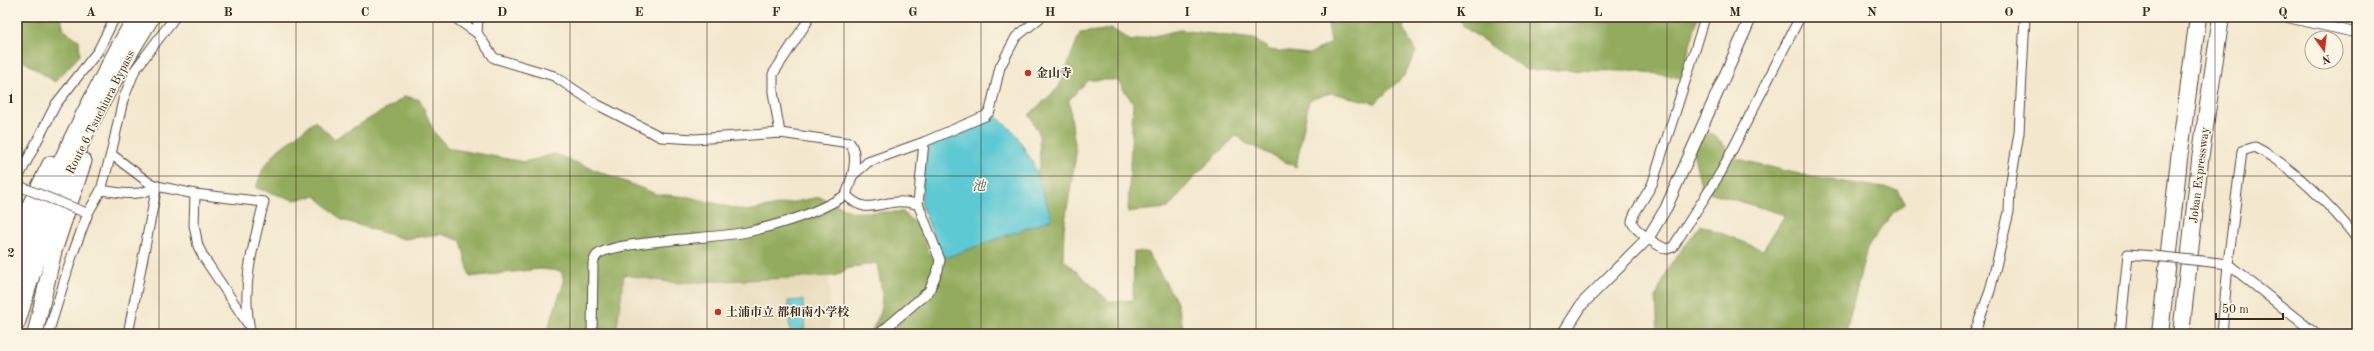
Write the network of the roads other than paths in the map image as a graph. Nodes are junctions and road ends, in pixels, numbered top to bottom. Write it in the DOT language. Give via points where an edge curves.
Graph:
graph roads {
  1 [pos="114,17"];
  2 [pos="136,17"];
  3 [pos="152,17"];
  4 [pos="175,17"];
  5 [pos="454,17"];
  6 [pos="478,17"];
  7 [pos="805,17"];
  8 [pos="1041,17"];
  9 [pos="1706,17"];
  10 [pos="1751,17"];
  11 [pos="1800,17"];
  12 [pos="2025,17"];
  13 [pos="2221,17"];
  14 [pos="2285,17"];
  15 [pos="2197,24"];
  16 [pos="477,33"];
  17 [pos="2357,33"];
  18 [pos="104,103"];
  19 [pos="78,122"];
  20 [pos="780,133"];
  21 [pos="924,142"];
  22 [pos="111,154"];
  23 [pos="853,175"];
  24 [pos="18,184"];
  25 [pos="157,186"];
  26 [pos="100,190"];
  27 [pos="195,194"];
  28 [pos="846,195"];
  29 [pos="918,204"];
  30 [pos="86,212"];
  31 [pos="17,232"];
  32 [pos="1648,238"];
  33 [pos="2357,239"];
  34 [pos="2228,264"];
  35 [pos="17,276"];
  36 [pos="17,324"];
  37 [pos="250,330"];
  38 [pos="34,334"];
  39 [pos="48,334"];
  40 [pos="128,334"];
  41 [pos="592,334"];
  42 [pos="878,334"];
  43 [pos="1563,334"];
  44 [pos="1974,334"];
  45 [pos="2120,334"];
  46 [pos="2160,334"];
  47 [pos="2181,334"];
  48 [pos="2222,334"];
  49 [pos="2316,334"];
  1 -- 24 [label="street" via="98,51 56,104"];
  2 -- 19 [label="highway, Route 6 Tsuchiura Bypass" via="122,38"];
  3 -- 18 [label="highway, Route 6 Tsuchiura Bypass" via="134,45"];
  4 -- 22 [label="street" via="135,70 123,100"];
  5 -- 16 [label="street"];
  6 -- 16 [label="street"];
  7 -- 20 [label="street" via="807,22 773,74 773,92"];
  8 -- 21 [label="street" via="1016,37 1000,67 990,110 985,116"];
  9 -- 32 [label="street" via="1651,187 1632,218 1632,224"];
  10 -- 32 [label="street" via="1676,188"];
  11 -- 32 [label="street" via="1722,172 1673,246 1662,248"];
  12 -- 44 [label="street" via="2019,134 2010,187 2009,212 1990,291"];
  13 -- 47 [label="highway, Joban Expressway" via="2200,160"];
  14 -- 17 [label="street"];
  15 -- 46 [label="highway, Joban Expressway"];
  16 -- 20 [label="street" via="494,58 554,76 596,104 661,137 695,139"];
  18 -- 36 [label="highway, Route 6 Tsuchiura Bypass" via="64,182"];
  18 -- 38 [label="highway" via="54,251"];
  19 -- 31 [label="highway" via="44,172"];
  19 -- 35 [label="highway, Route 6 Tsuchiura Bypass" via="29,236"];
  20 -- 23 [label="street" via="850,143 854,148"];
  21 -- 23 [label="street" via="868,162"];
  21 -- 29 [label="street"];
  22 -- 25 [label="street"];
  22 -- 26 [label="street"];
  23 -- 28 [label="street"];
  24 -- 30 [label="street, bridge"];
  25 -- 26 [label="street" via="149,192 132,195"];
  25 -- 27 [label="street"];
  25 -- 40 [label="street"];
  26 -- 30 [label="street"];
  27 -- 37 [label="street" via="194,225 198,246"];
  27 -- 37 [label="street" via="264,202 248,266"];
  28 -- 29 [label="street" via="853,202 866,208 897,201"];
  28 -- 41 [label="street" via="810,215 745,232 607,250 597,256 593,264"];
  29 -- 42 [label="street" via="940,260 938,270 929,291"];
  30 -- 39 [label="street"];
  32 -- 43 [label="street" via="1582,304"];
  33 -- 34 [label="street" via="2340,215 2270,154 2255,147 2242,151"];
  34 -- 45 [label="street, bridge" via="2128,254"];
  34 -- 48 [label="street"];
  34 -- 49 [label="street"];
}
